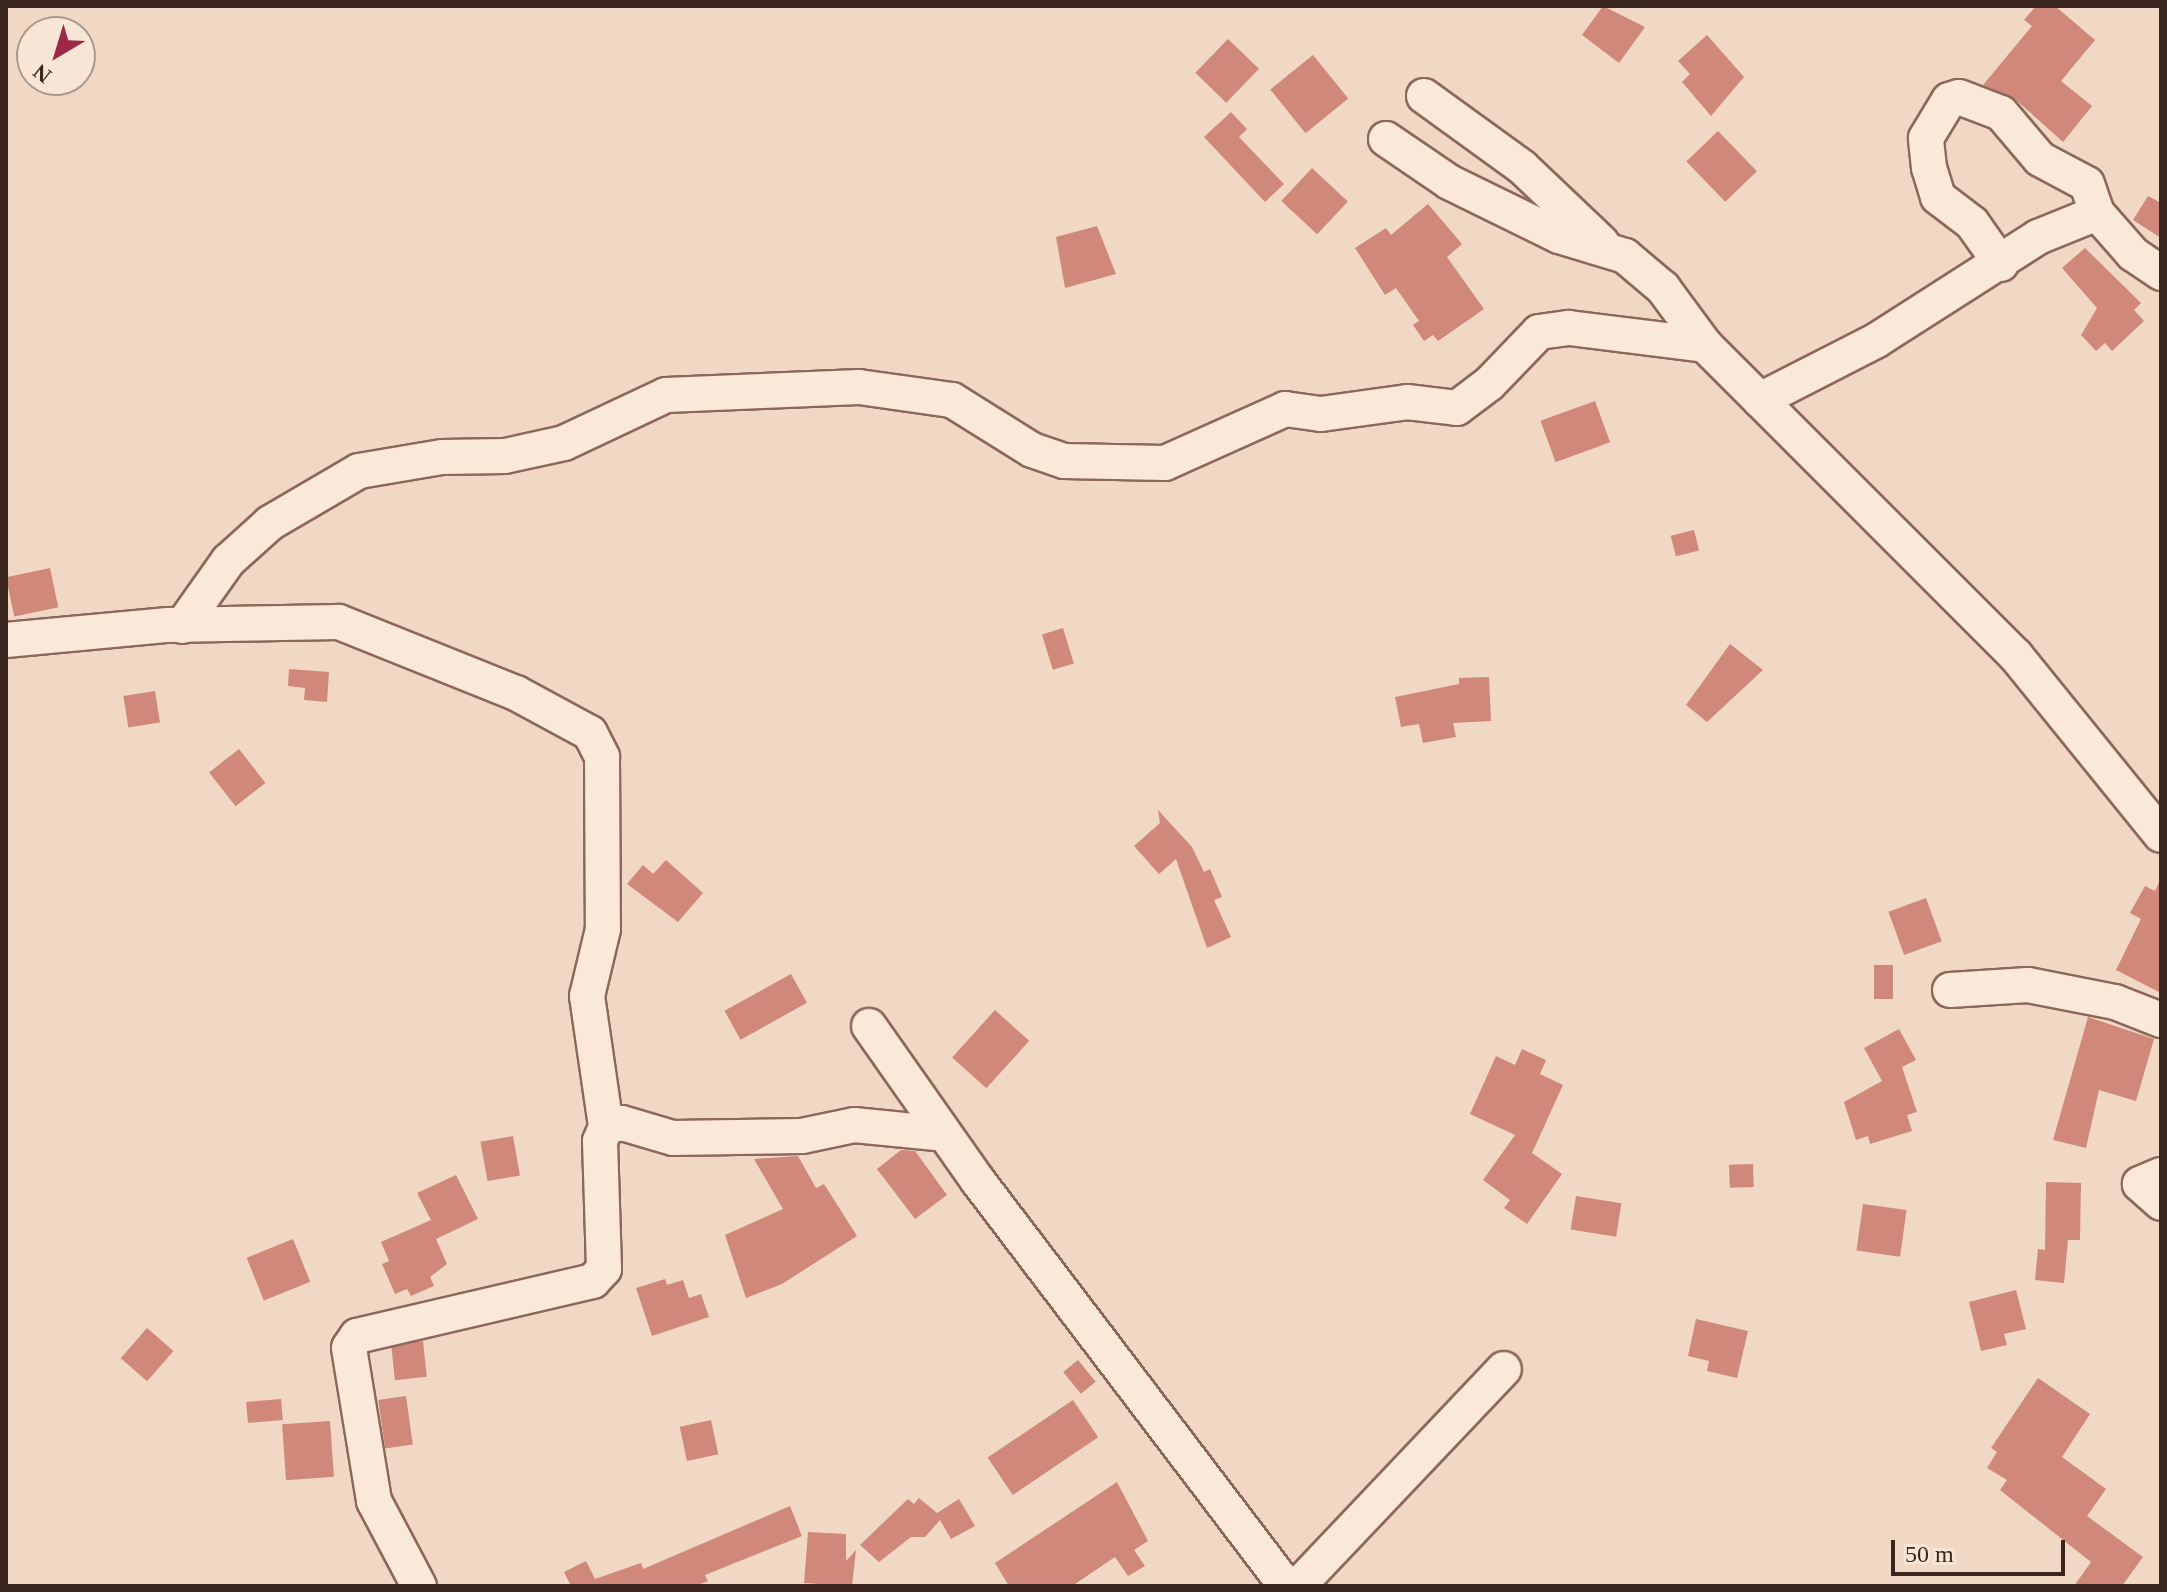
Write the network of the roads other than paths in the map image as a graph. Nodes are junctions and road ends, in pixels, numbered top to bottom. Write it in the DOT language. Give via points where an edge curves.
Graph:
graph roads {
  1 [pos="1424,96"];
  2 [pos="1386,139"];
  3 [pos="2097,213"];
  4 [pos="1604,245"];
  5 [pos="2001,264"];
  6 [pos="2161,273"];
  7 [pos="1705,345"];
  8 [pos="1760,400"];
  9 [pos="182,626"];
  10 [pos="6,640"];
  11 [pos="2161,835"];
  12 [pos="1950,990"];
  13 [pos="2161,1020"];
  14 [pos="869,1026"];
  15 [pos="606,1127"];
  16 [pos="944,1134"];
  17 [pos="2161,1175"];
  18 [pos="2161,1203"];
  19 [pos="1504,1369"];
  20 [pos="419,1586"];
  21 [pos="1286,1586"];
  22 [pos="1298,1586"];
  1 -- 4 [label="street" via="1522,167"];
  2 -- 4 [label="street" via="1449,182 1559,236"];
  3 -- 5 [label="street" via="2038,237"];
  3 -- 5 [label="street" via="2087,184 2040,159 2001,113 1959,97 1949,100 1926,138 1938,197 1972,223"];
  3 -- 6 [label="street" via="2133,254"];
  4 -- 7 [label="street" via="1663,288"];
  5 -- 8 [label="street" via="1877,340"];
  7 -- 8 [label="street"];
  7 -- 9 [label="street" via="1569,328 1539,332 1457,408 1407,402 1321,414 1285,409 1165,463 1064,461 1032,450 952,400 859,387 666,395 564,443 505,456 442,457 359,471 270,523 228,561"];
  8 -- 11 [label="street" via="2016,656"];
  9 -- 10 [label="street"];
  9 -- 15 [label="street" via="339,622 516,693 590,733 602,757 605,786 605,891 603,929 587,996"];
  12 -- 13 [label="street" via="2028,985 2115,1002"];
  14 -- 16 [label="street"];
  15 -- 16 [label="street" via="622,1123 673,1138 802,1136 854,1125"];
  15 -- 20 [label="street" via="600,1141 600,1275 352,1340 348,1361 374,1501"];
  16 -- 21 [label="street"];
  17 -- 18 [label="street" via="2140,1184"];
  19 -- 22 [label="street"];
}
